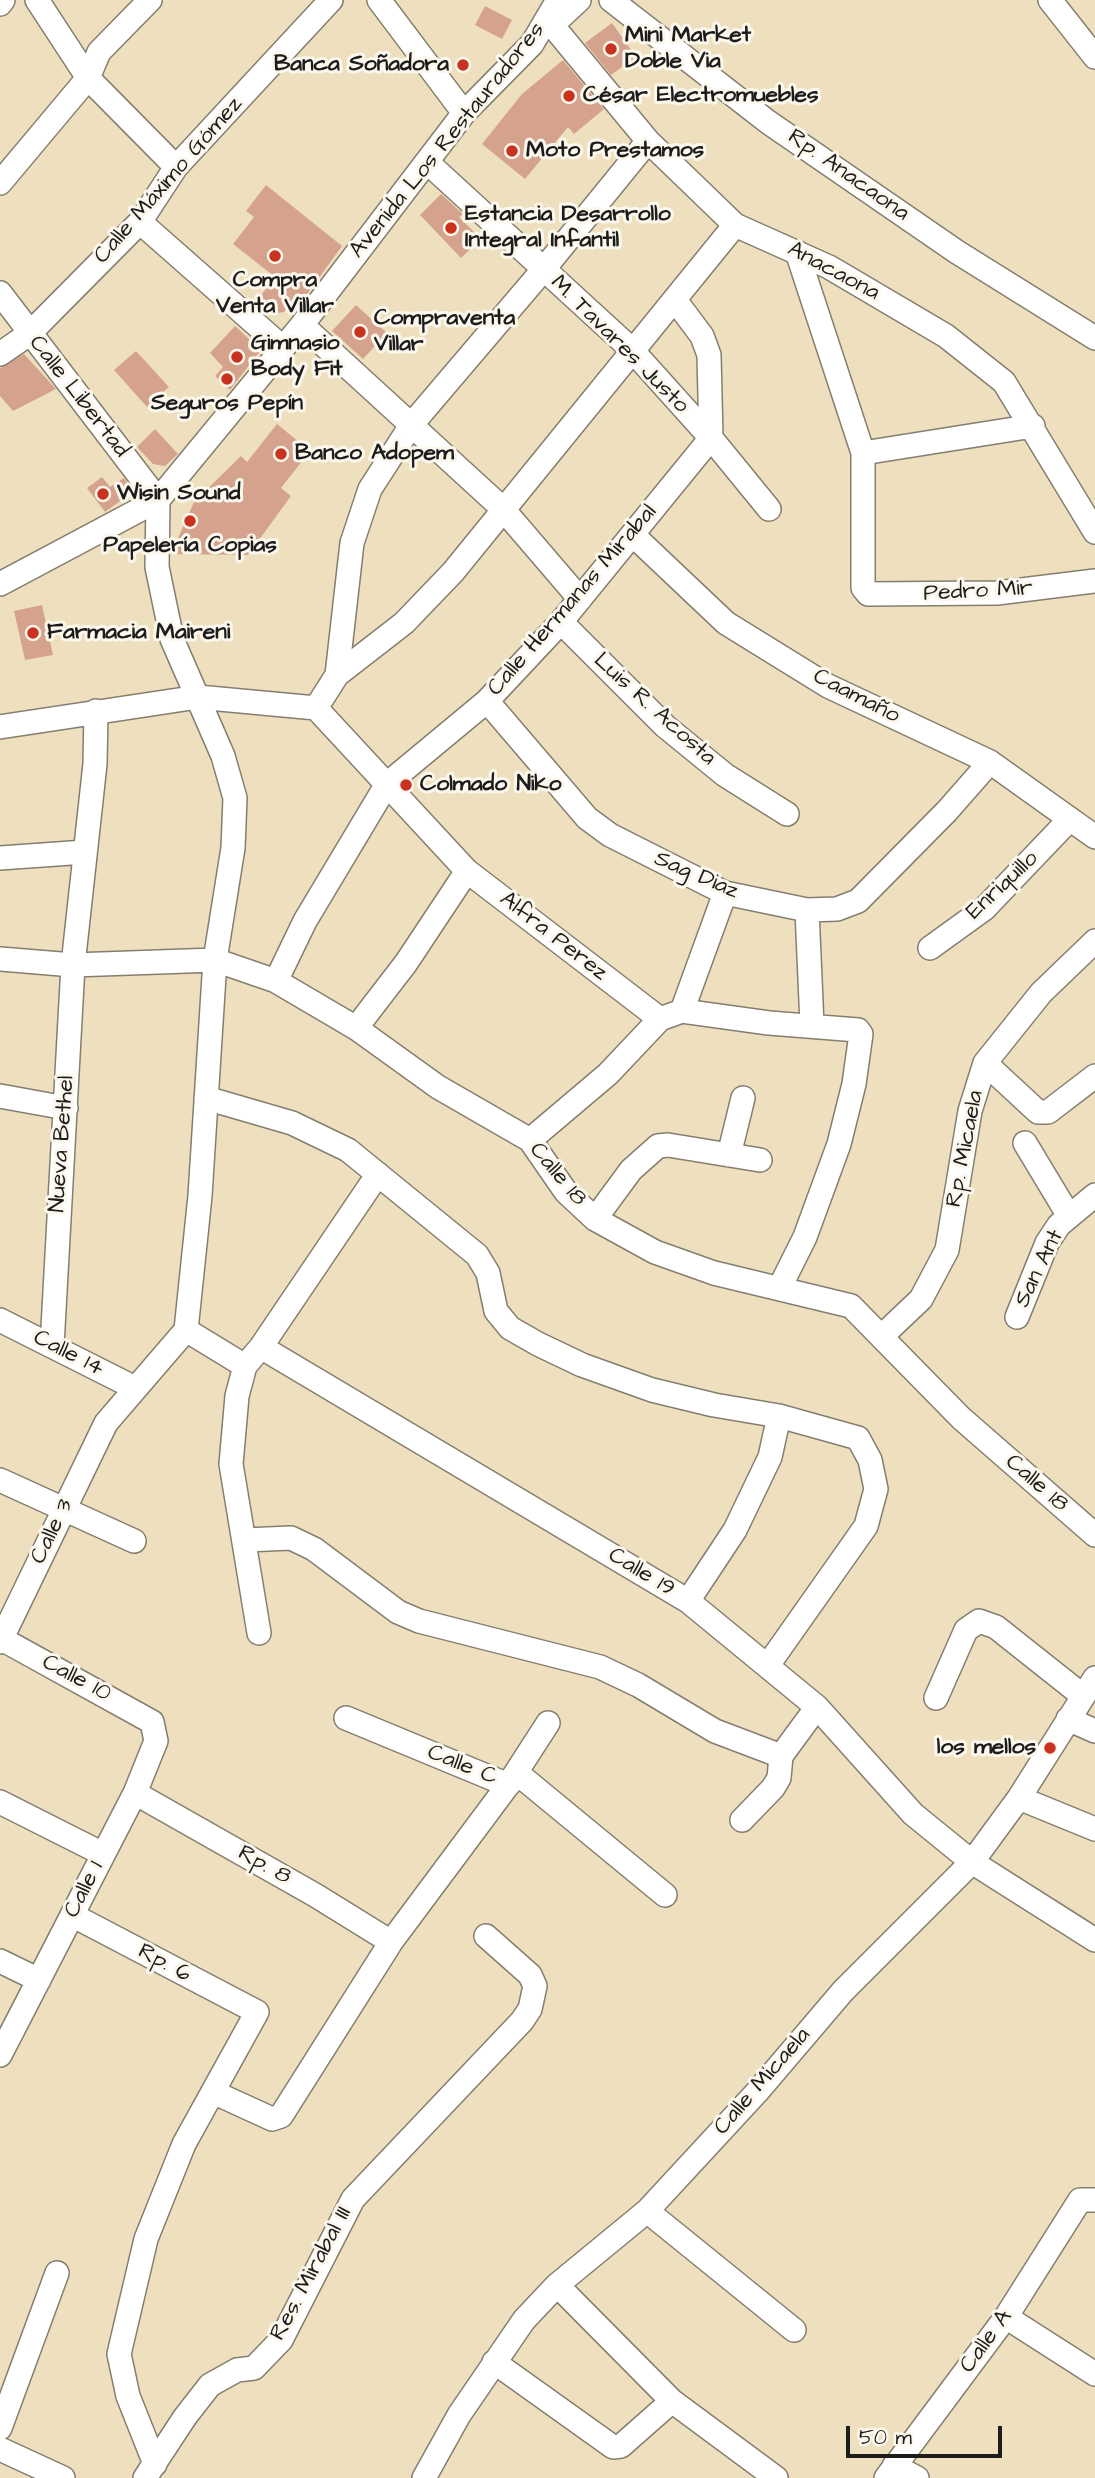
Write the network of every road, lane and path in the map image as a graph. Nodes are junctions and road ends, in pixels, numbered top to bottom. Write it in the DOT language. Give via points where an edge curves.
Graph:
graph roads {
  1 [pos="37,0"];
  2 [pos="150,0"];
  3 [pos="331,0"];
  4 [pos="379,0"];
  5 [pos="558,0"];
  6 [pos="579,0"];
  7 [pos="611,0"];
  8 [pos="1050,0"];
  9 [pos="552,25"];
  10 [pos="532,44"];
  11 [pos="1095,57"];
  12 [pos="88,78"];
  13 [pos="464,113"];
  14 [pos="648,141"];
  15 [pos="427,162"];
  16 [pos="176,167"];
  17 [pos="0,183"];
  18 [pos="140,222"];
  19 [pos="735,225"];
  20 [pos="797,252"];
  21 [pos="544,270"];
  22 [pos="0,293"];
  23 [pos="675,300"];
  24 [pos="302,325"];
  25 [pos="29,334"];
  26 [pos="1095,338"];
  27 [pos="283,348"];
  28 [pos="631,349"];
  29 [pos="0,354"];
  30 [pos="412,424"];
  31 [pos="1033,426"];
  32 [pos="712,438"];
  33 [pos="863,453"];
  34 [pos="158,500"];
  35 [pos="502,508"];
  36 [pos="769,509"];
  37 [pos="1095,532"];
  38 [pos="633,535"];
  39 [pos="1095,581"];
  40 [pos="0,584"];
  41 [pos="580,599"];
  42 [pos="561,622"];
  43 [pos="337,675"];
  44 [pos="198,697"];
  45 [pos="487,701"];
  46 [pos="316,708"];
  47 [pos="96,711"];
  48 [pos="0,726"];
  49 [pos="990,762"];
  50 [pos="387,784"];
  51 [pos="788,814"];
  52 [pos="1070,819"];
  53 [pos="1095,837"];
  54 [pos="85,852"];
  55 [pos="0,858"];
  56 [pos="467,871"];
  57 [pos="725,893"];
  58 [pos="807,909"];
  59 [pos="1095,941"];
  60 [pos="930,948"];
  61 [pos="74,954"];
  62 [pos="0,959"];
  63 [pos="215,960"];
  64 [pos="276,981"];
  65 [pos="682,1011"];
  66 [pos="660,1019"];
  67 [pos="811,1025"];
  68 [pos="356,1028"];
  69 [pos="985,1063"];
  70 [pos="1095,1076"];
  71 [pos="0,1096"];
  72 [pos="744,1097"];
  73 [pos="206,1098"];
  74 [pos="66,1108"];
  75 [pos="530,1140"];
  76 [pos="1025,1143"];
  77 [pos="729,1155"];
  78 [pos="760,1160"];
  79 [pos="378,1174"];
  80 [pos="1095,1195"];
  81 [pos="1069,1216"];
  82 [pos="595,1219"];
  83 [pos="780,1287"];
  84 [pos="1017,1317"];
  85 [pos="0,1320"];
  86 [pos="186,1330"];
  87 [pos="883,1335"];
  88 [pos="52,1346"];
  89 [pos="261,1348"];
  90 [pos="245,1366"];
  91 [pos="135,1388"];
  92 [pos="779,1416"];
  93 [pos="0,1480"];
  94 [pos="62,1511"];
  95 [pos="1095,1535"];
  96 [pos="245,1540"];
  97 [pos="134,1541"];
  98 [pos="688,1601"];
  99 [pos="258,1633"];
  100 [pos="1,1640"];
  101 [pos="768,1665"];
  102 [pos="1089,1687"];
  103 [pos="936,1698"];
  104 [pos="817,1707"];
  105 [pos="346,1718"];
  106 [pos="1068,1719"];
  107 [pos="152,1722"];
  108 [pos="548,1723"];
  109 [pos="1095,1731"];
  110 [pos="782,1756"];
  111 [pos="508,1785"];
  112 [pos="135,1793"];
  113 [pos="1019,1798"];
  114 [pos="0,1802"];
  115 [pos="742,1820"];
  116 [pos="1095,1829"];
  117 [pos="103,1854"];
  118 [pos="972,1862"];
  119 [pos="665,1895"];
  120 [pos="72,1916"];
  121 [pos="486,1936"];
  122 [pos="1095,1940"];
  123 [pos="391,1942"];
  124 [pos="0,1961"];
  125 [pos="39,1980"];
  126 [pos="0,2055"];
  127 [pos="213,2092"];
  128 [pos="1088,2200"];
  129 [pos="647,2211"];
  130 [pos="57,2273"];
  131 [pos="557,2286"];
  132 [pos="1006,2317"];
  133 [pos="794,2330"];
  134 [pos="494,2361"];
  135 [pos="1095,2374"];
  136 [pos="672,2401"];
  137 [pos="0,2428"];
  138 [pos="0,2449"];
  139 [pos="150,2471"];
  140 [pos="890,2472"];
  141 [pos="63,2478"];
  142 [pos="424,2478"];
  143 [pos="776,2478"];
  144 [pos="917,2478"];
  1 -- 12 [label="street"];
  2 -- 12 [label="street" via="99,52"];
  3 -- 16 [label="street, Calle Máximo Gómez"];
  4 -- 13 [label="street"];
  5 -- 10 [label="street, Avenida Los Restauradores"];
  6 -- 9 [label="street"];
  7 -- 26 [label="street, Rp. Anacaona" via="768,122 957,252"];
  8 -- 11 [label="street"];
  9 -- 10 [label="street"];
  9 -- 14 [label="street, Anacaona"];
  10 -- 13 [label="street, Avenida Los Restauradores"];
  12 -- 16 [label="street"];
  12 -- 17 [label="street"];
  13 -- 15 [label="street, Avenida Los Restauradores"];
  14 -- 19 [label="street, Anacaona"];
  14 -- 21 [label="street"];
  15 -- 21 [label="street, M. Tavares Justo"];
  15 -- 24 [label="street, Avenida Los Restauradores"];
  16 -- 18 [label="street, Calle Máximo Gómez"];
  18 -- 25 [label="street, Calle Máximo Gómez"];
  18 -- 27 [label="street"];
  19 -- 20 [label="street, Anacaona"];
  19 -- 23 [label="street"];
  20 -- 31 [label="street, Anacaona" via="946,335 1004,382"];
  20 -- 33 [label="street"];
  21 -- 28 [label="street, M. Tavares Justo"];
  21 -- 30 [label="street"];
  22 -- 25 [label="street, Calle Libertad"];
  23 -- 28 [label="street"];
  23 -- 32 [label="street" via="702,336 709,355"];
  24 -- 27 [label="street, Avenida Los Restauradores"];
  24 -- 30 [label="street"];
  25 -- 29 [label="street, Calle Máximo Gómez"];
  25 -- 34 [label="street, Calle Libertad"];
  27 -- 34 [label="street, Avenida Los Restauradores"];
  28 -- 32 [label="street, M. Tavares Justo"];
  28 -- 35 [label="street"];
  30 -- 35 [label="street"];
  30 -- 43 [label="street" via="360,513 352,543"];
  31 -- 33 [label="street"];
  31 -- 37 [label="street, Anacaona"];
  32 -- 36 [label="street, M. Tavares Justo"];
  32 -- 38 [label="street, Calle Hermanas Mirabal"];
  33 -- 39 [label="street, Pedro Mir" via="863,588 868,594 998,593"];
  34 -- 40 [label="street, Avenida Los Restauradores"];
  34 -- 44 [label="street" via="157,567 172,639"];
  35 -- 41 [label="street"];
  35 -- 43 [label="street" via="453,572 404,623"];
  38 -- 41 [label="street, Calle Hermanas Mirabal"];
  38 -- 49 [label="street, Caamaño" via="726,624 828,686"];
  41 -- 42 [label="street, Calle Hermanas Mirabal"];
  42 -- 45 [label="street, Calle Hermanas Mirabal"];
  42 -- 51 [label="street, Luis R. Acosta" via="665,726 725,775"];
  43 -- 46 [label="street"];
  44 -- 46 [label="street"];
  44 -- 47 [label="street"];
  44 -- 63 [label="street" via="235,798 233,848"];
  45 -- 50 [label="street, Calle Hermanas Mirabal"];
  45 -- 57 [label="street, Sag Diaz" via="587,818 635,849"];
  46 -- 50 [label="street, Alfra Perez"];
  47 -- 48 [label="street"];
  47 -- 54 [label="street, Nueva Bethel"];
  49 -- 52 [label="street, Caamaño"];
  49 -- 58 [label="street, Sag Diaz" via="858,901 837,909"];
  50 -- 56 [label="street, Alfra Perez"];
  50 -- 64 [label="street, Calle Hermanas Mirabal" via="305,921"];
  52 -- 53 [label="street, Caamaño"];
  52 -- 60 [label="street, Enriquillo" via="984,909"];
  54 -- 55 [label="street"];
  54 -- 61 [label="street, Nueva Bethel"];
  56 -- 66 [label="street, Alfra Perez"];
  56 -- 68 [label="street"];
  57 -- 58 [label="street, Sag Diaz"];
  57 -- 65 [label="street"];
  58 -- 67 [label="street"];
  59 -- 69 [label="street, Rp. Micaela" via="1041,993"];
  61 -- 62 [label="street, Calle 18"];
  61 -- 63 [label="street, Calle 18"];
  61 -- 74 [label="street, Nueva Bethel"];
  63 -- 64 [label="street, Calle 18"];
  63 -- 73 [label="street"];
  64 -- 68 [label="street, Calle 18"];
  65 -- 66 [label="street"];
  65 -- 67 [label="street"];
  66 -- 75 [label="street" via="608,1074"];
  67 -- 83 [label="street" via="854,1027 861,1034 839,1144 805,1237"];
  68 -- 75 [label="street, Calle 18" via="438,1087"];
  69 -- 70 [label="street" via="1038,1112 1048,1112"];
  69 -- 87 [label="street, Rp. Micaela" via="970,1111 947,1250 920,1299"];
  71 -- 74 [label="street"];
  72 -- 77 [label="street"];
  73 -- 79 [label="street" via="292,1123 348,1150"];
  73 -- 86 [label="street"];
  74 -- 88 [label="street, Nueva Bethel"];
  75 -- 82 [label="street, Calle 18" via="566,1192"];
  76 -- 81 [label="street"];
  77 -- 78 [label="street"];
  77 -- 82 [label="street" via="658,1146 631,1170"];
  79 -- 89 [label="street"];
  79 -- 92 [label="street" via="477,1255 488,1273 496,1311 510,1328 582,1365 652,1390"];
  80 -- 81 [label="street, San Ant"];
  81 -- 84 [label="street, San Ant" via="1047,1243"];
  82 -- 83 [label="street, Calle 18" via="655,1252 714,1273"];
  83 -- 87 [label="street, Calle 18" via="851,1306"];
  85 -- 88 [label="street, Calle 14"];
  86 -- 90 [label="street"];
  86 -- 91 [label="street, Calle 3"];
  87 -- 95 [label="street, Calle 18" via="961,1418"];
  88 -- 91 [label="street, Calle 14"];
  89 -- 90 [label="street"];
  89 -- 98 [label="street, Calle 19"];
  90 -- 96 [label="street" via="237,1396 231,1464"];
  91 -- 94 [label="street, Calle 3" via="106,1423"];
  92 -- 98 [label="street" via="770,1457 735,1530"];
  92 -- 101 [label="street" via="858,1438 870,1460 876,1489 866,1525"];
  93 -- 94 [label="street"];
  94 -- 97 [label="street"];
  94 -- 100 [label="street, Calle 3"];
  96 -- 99 [label="street"];
  96 -- 110 [label="street" via="291,1538 314,1549 398,1612 438,1627 600,1667 715,1731"];
  98 -- 101 [label="street, Calle 19"];
  100 -- 107 [label="street, Calle 10"];
  101 -- 104 [label="street, Calle 19"];
  102 -- 103 [label="street" via="996,1627 979,1621 966,1630"];
  102 -- 106 [label="street, Calle Micaela"];
  104 -- 110 [label="street"];
  104 -- 118 [label="street, Calle 19" via="913,1814"];
  105 -- 111 [label="street, Calle C"];
  106 -- 109 [label="street"];
  106 -- 113 [label="street, Calle Micaela"];
  107 -- 112 [label="street, Calle 1" via="156,1741"];
  108 -- 111 [label="street"];
  110 -- 115 [label="street" via="773,1788"];
  111 -- 119 [label="street, Calle C" via="523,1778"];
  111 -- 123 [label="street"];
  112 -- 117 [label="street, Calle 1"];
  112 -- 123 [label="street, Rp. 8"];
  113 -- 116 [label="street"];
  113 -- 118 [label="street, Calle Micaela"];
  114 -- 117 [label="street"];
  117 -- 120 [label="street, Calle 1"];
  118 -- 122 [label="street, Calle 19"];
  118 -- 129 [label="street, Calle Micaela" via="843,1991"];
  120 -- 125 [label="street, Calle 1"];
  120 -- 127 [label="street, Rp. 6" via="257,2012"];
  121 -- 139 [label="street, Res. Mirabal III" via="530,1975 535,1986 522,2021 353,2199 281,2340 254,2368 237,2370 210,2385"];
  123 -- 127 [label="street" via="281,2116 272,2119"];
  124 -- 125 [label="street"];
  125 -- 126 [label="street, Calle 1"];
  127 -- 139 [label="street" via="184,2144 146,2239 119,2354"];
  128 -- 132 [label="street, Calle A"];
  129 -- 131 [label="street, Calle Micaela"];
  129 -- 133 [label="street"];
  130 -- 137 [label="street"];
  131 -- 134 [label="street, Calle Micaela"];
  131 -- 136 [label="street"];
  132 -- 135 [label="street"];
  132 -- 140 [label="street, Calle A"];
  134 -- 136 [label="street" via="613,2447 621,2446"];
  134 -- 142 [label="street, Calle Micaela"];
  136 -- 143 [label="street"];
  138 -- 141 [label="street"];
  140 -- 144 [label="street"];
}
